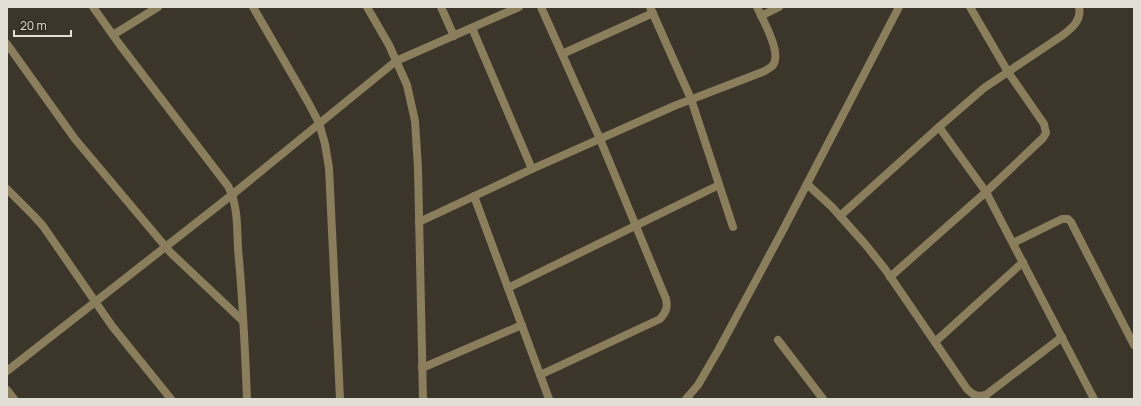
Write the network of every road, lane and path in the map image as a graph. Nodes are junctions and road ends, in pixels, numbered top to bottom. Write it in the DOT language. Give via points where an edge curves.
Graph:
graph roads {
  1 [pos="93,7"];
  2 [pos="158,7"];
  3 [pos="252,7"];
  4 [pos="367,7"];
  5 [pos="441,7"];
  6 [pos="519,7"];
  7 [pos="541,7"];
  8 [pos="757,7"];
  9 [pos="779,7"];
  10 [pos="899,7"];
  11 [pos="970,7"];
  12 [pos="1079,7"];
  13 [pos="652,10"];
  14 [pos="761,16"];
  15 [pos="472,28"];
  16 [pos="112,35"];
  17 [pos="454,36"];
  18 [pos="7,44"];
  19 [pos="562,54"];
  20 [pos="396,61"];
  21 [pos="1008,72"];
  22 [pos="691,99"];
  23 [pos="319,123"];
  24 [pos="939,127"];
  25 [pos="600,139"];
  26 [pos="532,169"];
  27 [pos="807,184"];
  28 [pos="719,185"];
  29 [pos="7,189"];
  30 [pos="986,192"];
  31 [pos="233,194"];
  32 [pos="474,196"];
  33 [pos="840,216"];
  34 [pos="419,222"];
  35 [pos="637,225"];
  36 [pos="733,227"];
  37 [pos="1013,243"];
  38 [pos="166,246"];
  39 [pos="1023,262"];
  40 [pos="890,277"];
  41 [pos="508,288"];
  42 [pos="96,302"];
  43 [pos="243,321"];
  44 [pos="522,326"];
  45 [pos="1062,337"];
  46 [pos="778,340"];
  47 [pos="935,342"];
  48 [pos="1134,345"];
  49 [pos="422,368"];
  50 [pos="7,371"];
  51 [pos="540,375"];
  52 [pos="7,390"];
  53 [pos="978,398"];
  54 [pos="14,399"];
  55 [pos="171,399"];
  56 [pos="247,399"];
  57 [pos="340,399"];
  58 [pos="423,399"];
  59 [pos="549,399"];
  60 [pos="686,399"];
  61 [pos="823,399"];
  62 [pos="1094,399"];
  1 -- 16 [label="street"];
  2 -- 16 [label="street"];
  3 -- 23 [label="street"];
  4 -- 20 [label="street"];
  5 -- 17 [label="street"];
  6 -- 15 [label="street"];
  7 -- 19 [label="street"];
  8 -- 14 [label="street"];
  9 -- 14 [label="street"];
  10 -- 27 [label="street"];
  11 -- 21 [label="street"];
  12 -- 21 [label="street" via="1079,17 1074,26"];
  13 -- 19 [label="street"];
  13 -- 22 [label="street"];
  14 -- 22 [label="street" via="775,48 773,66"];
  15 -- 17 [label="street"];
  15 -- 26 [label="street"];
  16 -- 31 [label="street"];
  17 -- 20 [label="street"];
  18 -- 38 [label="street" via="74,139"];
  19 -- 25 [label="street"];
  20 -- 23 [label="street"];
  20 -- 34 [label="street" via="407,85 415,121"];
  21 -- 24 [label="street" via="984,88"];
  21 -- 30 [label="street" via="1044,124 1046,133"];
  22 -- 25 [label="street"];
  22 -- 28 [label="street"];
  23 -- 31 [label="street"];
  23 -- 57 [label="street" via="329,168"];
  24 -- 30 [label="street"];
  24 -- 33 [label="street"];
  25 -- 26 [label="street"];
  25 -- 35 [label="street"];
  26 -- 32 [label="street"];
  27 -- 33 [label="street"];
  27 -- 60 [label="street" via="720,349 698,385"];
  28 -- 35 [label="street"];
  28 -- 36 [label="street"];
  29 -- 42 [label="street" via="43,226"];
  30 -- 37 [label="street"];
  30 -- 40 [label="street"];
  31 -- 38 [label="street"];
  31 -- 43 [label="street"];
  32 -- 34 [label="street"];
  32 -- 41 [label="street"];
  33 -- 40 [label="street" via="866,244"];
  34 -- 49 [label="street"];
  35 -- 41 [label="street"];
  35 -- 51 [label="street" via="666,299 668,308 665,314 660,319"];
  37 -- 39 [label="street"];
  37 -- 48 [label="street" via="1062,219 1068,219"];
  38 -- 42 [label="street"];
  38 -- 43 [label="street"];
  39 -- 45 [label="street"];
  39 -- 47 [label="street"];
  40 -- 47 [label="street"];
  41 -- 44 [label="street"];
  42 -- 50 [label="street"];
  42 -- 55 [label="street" via="112,326"];
  43 -- 56 [label="street"];
  44 -- 49 [label="street"];
  44 -- 51 [label="street"];
  45 -- 53 [label="street" via="986,395"];
  45 -- 62 [label="street"];
  46 -- 61 [label="street"];
  47 -- 53 [label="street" via="967,389"];
  49 -- 58 [label="street"];
  51 -- 59 [label="street"];
  52 -- 54 [label="street"];
}
